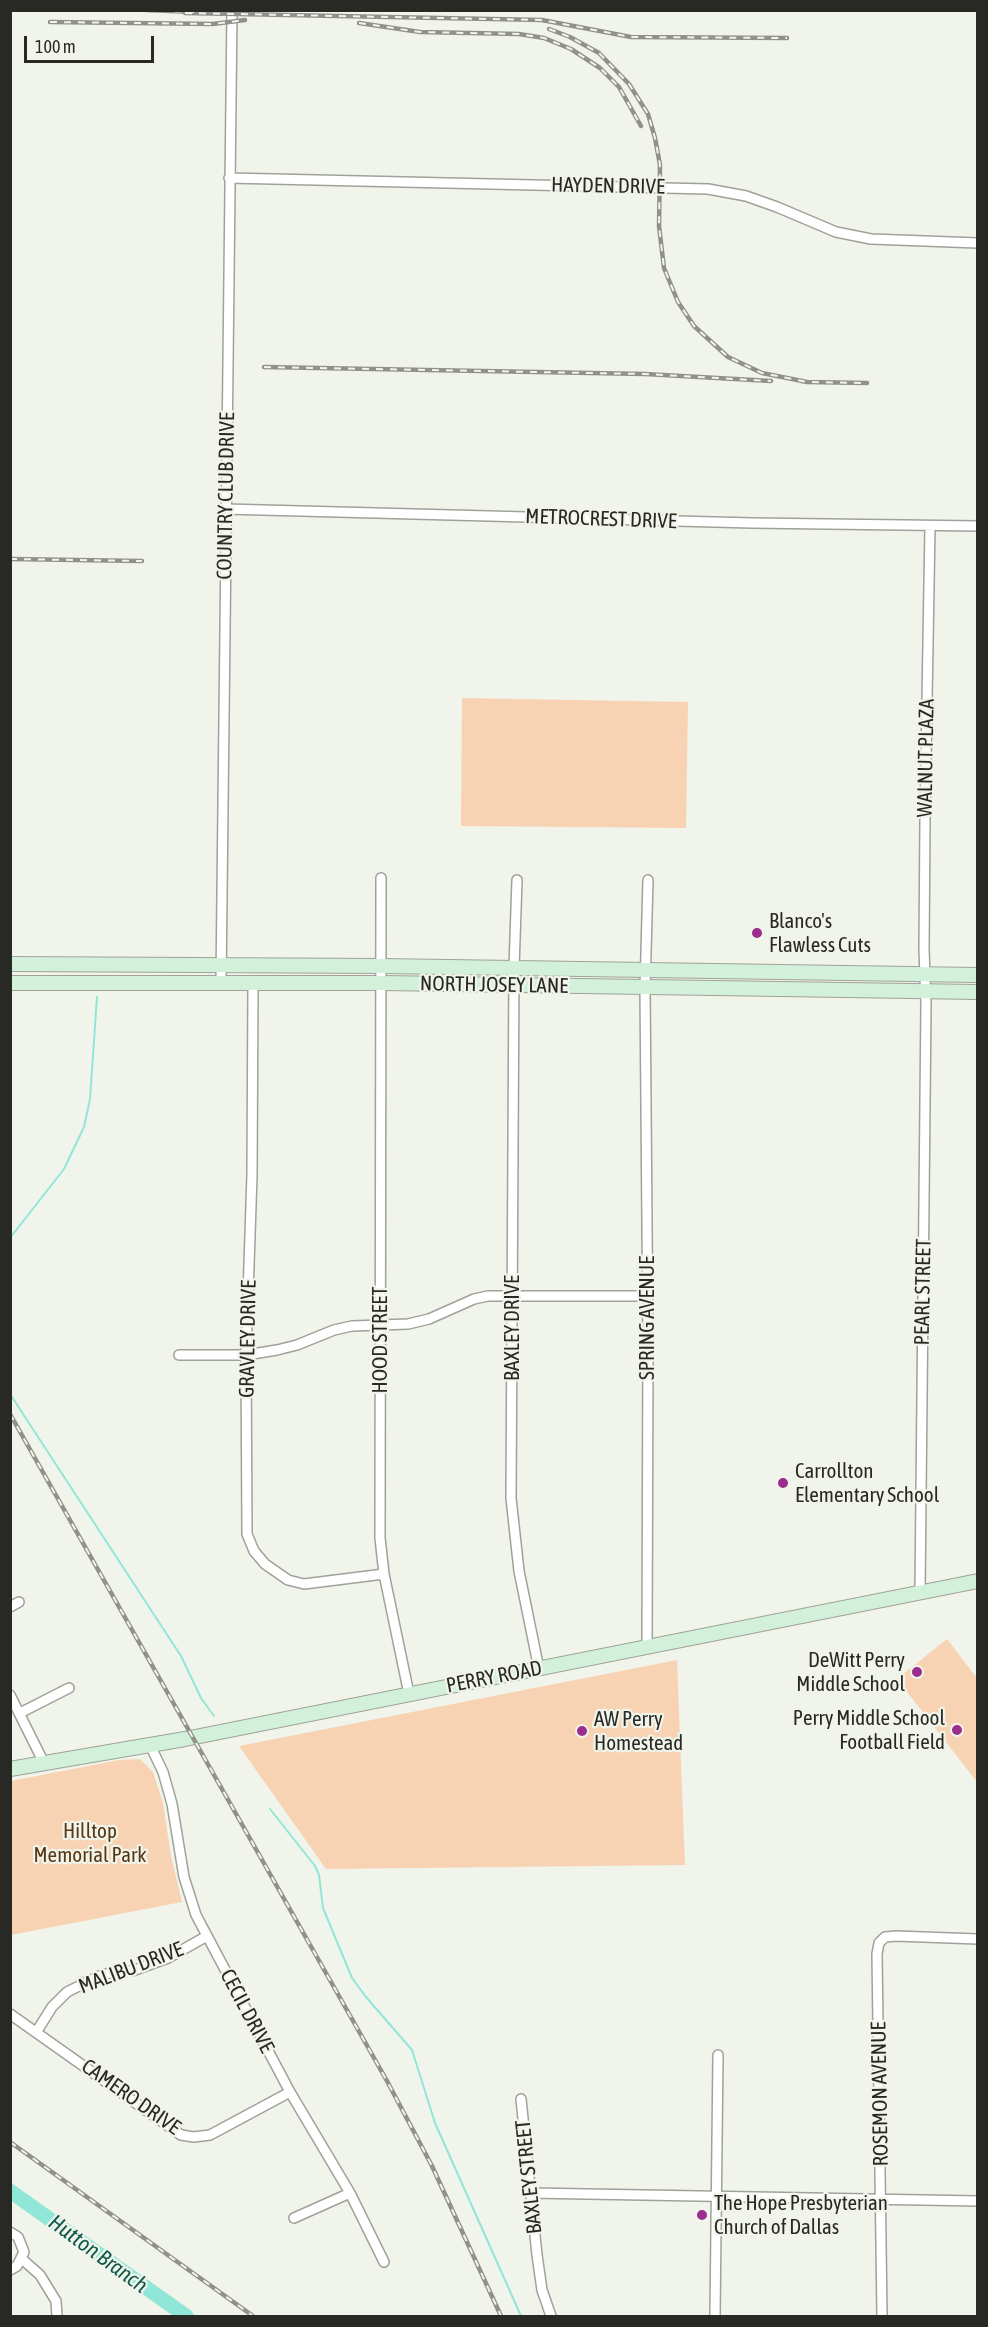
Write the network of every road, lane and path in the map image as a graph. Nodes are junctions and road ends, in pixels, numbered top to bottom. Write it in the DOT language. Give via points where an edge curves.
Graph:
graph roads {
  1 [pos="232,10"];
  2 [pos="229,178"];
  3 [pos="978,243"];
  4 [pos="225,509"];
  5 [pos="930,526"];
  6 [pos="978,526"];
  7 [pos="381,878"];
  8 [pos="517,880"];
  9 [pos="648,880"];
  10 [pos="10,964"];
  11 [pos="221,965"];
  12 [pos="382,966"];
  13 [pos="514,968"];
  14 [pos="645,969"];
  15 [pos="925,974"];
  16 [pos="978,975"];
  17 [pos="221,982"];
  18 [pos="10,983"];
  19 [pos="253,983"];
  20 [pos="382,983"];
  21 [pos="514,985"];
  22 [pos="645,988"];
  23 [pos="925,991"];
  24 [pos="978,992"];
  25 [pos="512,1296"];
  26 [pos="647,1296"];
  27 [pos="379,1326"];
  28 [pos="179,1355"];
  29 [pos="246,1355"];
  30 [pos="384,1574"];
  31 [pos="978,1581"];
  32 [pos="920,1592"];
  33 [pos="647,1647"];
  34 [pos="539,1669"];
  35 [pos="69,1688"];
  36 [pos="409,1694"];
  37 [pos="10,1695"];
  38 [pos="20,1713"];
  39 [pos="150,1745"];
  40 [pos="44,1763"];
  41 [pos="10,1769"];
  42 [pos="207,1936"];
  43 [pos="978,1939"];
  44 [pos="10,2014"];
  45 [pos="36,2031"];
  46 [pos="717,2055"];
  47 [pos="290,2092"];
  48 [pos="520,2099"];
  49 [pos="350,2193"];
  50 [pos="531,2193"];
  51 [pos="717,2198"];
  52 [pos="882,2200"];
  53 [pos="978,2201"];
  54 [pos="294,2218"];
  55 [pos="10,2232"];
  56 [pos="22,2259"];
  57 [pos="384,2262"];
  58 [pos="10,2270"];
  59 [pos="57,2316"];
  60 [pos="551,2316"];
  61 [pos="715,2316"];
  62 [pos="882,2316"];
  1 -- 2 [label="street, COUNTRY CLUB DRIVE"];
  2 -- 3 [label="street, HAYDEN DRIVE" via="708,189 746,196 836,232 870,239"];
  2 -- 4 [label="street, COUNTRY CLUB DRIVE"];
  4 -- 5 [label="street, METROCREST DRIVE"];
  4 -- 11 [label="street, COUNTRY CLUB DRIVE"];
  5 -- 6 [label="street, METROCREST DRIVE"];
  5 -- 15 [label="street, WALNUT PLAZA"];
  7 -- 12 [label="street, HOOD STREET"];
  8 -- 13 [label="street, BAXLEY DRIVE"];
  9 -- 14 [label="street, SPRING AVENUE"];
  10 -- 11 [label="main road, NORTH JOSEY LANE"];
  11 -- 12 [label="main road, NORTH JOSEY LANE"];
  11 -- 17 [label="street, COUNTRY CLUB DRIVE"];
  12 -- 13 [label="main road, NORTH JOSEY LANE"];
  12 -- 20 [label="street, HOOD STREET"];
  13 -- 14 [label="main road, NORTH JOSEY LANE"];
  13 -- 21 [label="street, BAXLEY DRIVE"];
  14 -- 15 [label="main road, NORTH JOSEY LANE"];
  14 -- 22 [label="street, SPRING AVENUE"];
  15 -- 16 [label="main road, NORTH JOSEY LANE"];
  15 -- 23 [label="street, WALNUT PLAZA"];
  17 -- 18 [label="main road, NORTH JOSEY LANE"];
  17 -- 19 [label="main road, NORTH JOSEY LANE"];
  19 -- 20 [label="main road, NORTH JOSEY LANE"];
  19 -- 29 [label="street, GRAVLEY DRIVE"];
  20 -- 21 [label="main road, NORTH JOSEY LANE"];
  20 -- 27 [label="street, HOOD STREET"];
  21 -- 22 [label="main road, NORTH JOSEY LANE"];
  21 -- 25 [label="street, BAXLEY DRIVE"];
  22 -- 23 [label="main road, NORTH JOSEY LANE"];
  22 -- 26 [label="street, SPRING AVENUE"];
  23 -- 24 [label="main road, NORTH JOSEY LANE"];
  23 -- 32 [label="street, PEARL STREET"];
  25 -- 26 [label="street"];
  25 -- 27 [label="street" via="474,1299 429,1319"];
  25 -- 34 [label="street, BAXLEY DRIVE" via="513,1529"];
  26 -- 33 [label="street, SPRING AVENUE"];
  27 -- 29 [label="street" via="352,1326 297,1345"];
  27 -- 30 [label="street, HOOD STREET" via="380,1538"];
  28 -- 29 [label="street"];
  29 -- 30 [label="street, GRAVLEY DRIVE" via="247,1534 254,1551 275,1573 304,1584"];
  30 -- 36 [label="street, HOOD STREET"];
  31 -- 32 [label="main road, PERRY ROAD"];
  32 -- 33 [label="main road, PERRY ROAD"];
  33 -- 34 [label="main road, PERRY ROAD"];
  34 -- 36 [label="main road, PERRY ROAD"];
  35 -- 38 [label="street"];
  36 -- 39 [label="main road, PERRY ROAD"];
  37 -- 38 [label="street"];
  38 -- 40 [label="street"];
  39 -- 40 [label="main road, PERRY ROAD"];
  39 -- 42 [label="street, CECIL DRIVE" via="172,1804 189,1897"];
  40 -- 41 [label="main road, PERRY ROAD"];
  42 -- 45 [label="street, MALIBU DRIVE" via="168,1958 132,1971 99,1976 68,1992"];
  42 -- 47 [label="street, CECIL DRIVE"];
  43 -- 52 [label="street, ROSEMON AVENUE" via="896,1936 885,1937 879,1943"];
  44 -- 45 [label="street, CAMERO DRIVE"];
  45 -- 47 [label="street, CAMERO DRIVE" via="181,2135 210,2135"];
  46 -- 51 [label="street"];
  47 -- 49 [label="street, CECIL DRIVE"];
  48 -- 50 [label="street, BAXLEY STREET"];
  49 -- 54 [label="street"];
  49 -- 57 [label="street, CECIL DRIVE"];
  50 -- 51 [label="street"];
  50 -- 60 [label="street, BAXLEY STREET" via="542,2290"];
  51 -- 52 [label="street"];
  51 -- 61 [label="street"];
  52 -- 53 [label="street"];
  52 -- 62 [label="street, ROSEMON AVENUE"];
  55 -- 56 [label="street" via="23,2244"];
  56 -- 58 [label="street"];
  56 -- 59 [label="street" via="40,2275 56,2301"];
}
